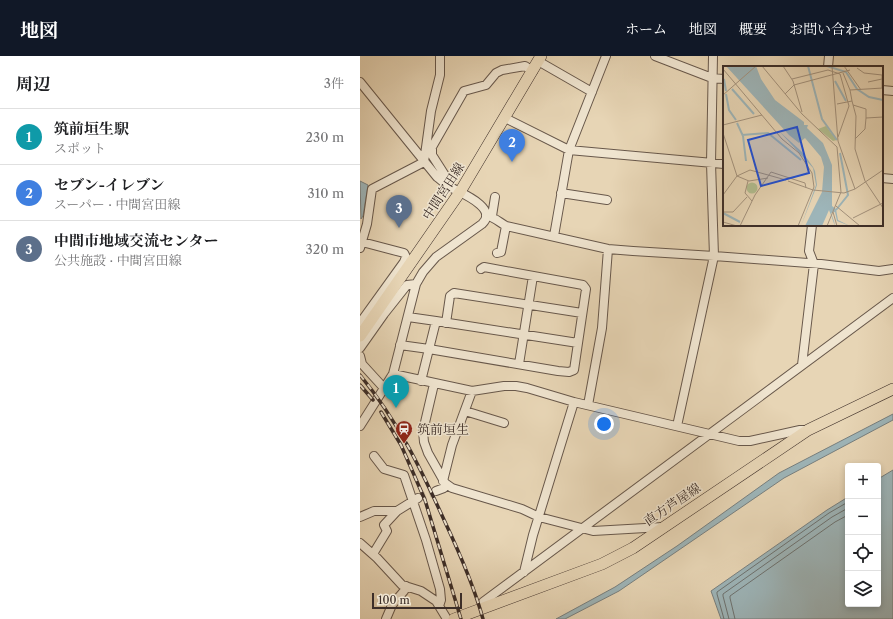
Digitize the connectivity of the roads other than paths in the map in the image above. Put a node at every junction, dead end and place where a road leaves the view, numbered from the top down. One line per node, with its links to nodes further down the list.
1 (440, 56): 16 (street)
2 (606, 56): 13 (street)
3 (655, 56): 8 (street)
4 (713, 56): 8 (street)
5 (829, 56): 7 (street)
6 (537, 63): 13 (street); 14 (main road, 中間宮田線); 21 (street)
7 (828, 66)
8 (712, 78): 9 (street); 17 (street)
9 (723, 79)
10 (360, 82): 16 (street)
11 (883, 90): 12 (street)
12 (893, 91)
13 (592, 92): 15 (street)
14 (505, 118): 15 (street); 22 (main road, 中間宮田線)
15 (569, 150): 17 (street); 23 (street)
16 (424, 162): 21 (street); 30 (street)
17 (711, 163): 18 (street); 33 (street)
18 (723, 164)
19 (883, 178): 20 (street)
20 (893, 179)
21 (444, 183): 22 (street)
22 (460, 192): 26 (street); 47 (main road, 中間宮田線)
23 (561, 193): 25 (street); 29 (street)
24 (495, 197): 26 (street)
25 (607, 200)
26 (489, 216): 27 (street); 38 (street)
27 (506, 226): 29 (street); 32 (street)
28 (812, 226): 34 (street)
29 (554, 236): 31 (street)
30 (361, 245): 44 (street)
31 (608, 248): 33 (street); 62 (street)
32 (497, 253)
33 (714, 256): 34 (street); 66 (street)
34 (814, 264): 36 (street); 54 (street)
35 (481, 269): 37 (street)
36 (893, 269)
37 (533, 276): 40 (street); 41 (street)
38 (416, 284): 42 (street); 50 (street)
39 (893, 298): 54 (street)
40 (528, 305): 41 (street); 45 (street); 46 (street)
41 (582, 313): 48 (street)
42 (408, 317): 43 (street); 49 (street)
43 (436, 321): 45 (street); 51 (street)
44 (360, 322)
45 (446, 323): 46 (street)
46 (523, 334): 48 (street); 53 (street)
47 (360, 336)
48 (578, 343): 53 (street)
49 (400, 345): 51 (street); 55 (street)
50 (360, 348)
51 (429, 349): 53 (street); 56 (street)
52 (360, 356): 58 (street)
53 (519, 364)
54 (802, 365): 68 (street)
55 (393, 374): 56 (street); 58 (street)
56 (421, 380): 57 (street)
57 (434, 384): 60 (street); 70 (street)
58 (383, 387): 65 (street)
59 (893, 389): 67 (main road, 直方芦屋線)
60 (472, 391): 61 (street); 63 (street)
61 (574, 402): 62 (street); 75 (street)
62 (588, 405): 66 (street)
63 (465, 411): 64 (street); 70 (street)
64 (504, 423)
65 (360, 426)
66 (677, 426): 68 (street)
67 (808, 430): 68 (street); 76 (main road, 直方芦屋線)
68 (708, 434): 78 (street)
69 (374, 456): 72 (street)
70 (444, 482): 71 (street); 75 (street)
71 (436, 491)
72 (415, 499): 73 (street); 84 (street)
73 (397, 511): 74 (street); 81 (street)
74 (360, 517)
75 (539, 517): 78 (street); 82 (street)
76 (663, 526): 77 (street); 79 (main road, 直方芦屋線)
77 (634, 528): 78 (street); 79 (street)
78 (582, 529): 82 (street)
79 (640, 543): 85 (main road, 直方芦屋線)
80 (360, 544): 81 (street)
81 (372, 554): 83 (street)
82 (524, 572): 85 (street)
83 (406, 586): 84 (street); 86 (street)
84 (439, 606): 87 (street)
85 (482, 609): 88 (main road, 直方芦屋線)
86 (386, 619)
87 (447, 619)
88 (454, 619)

